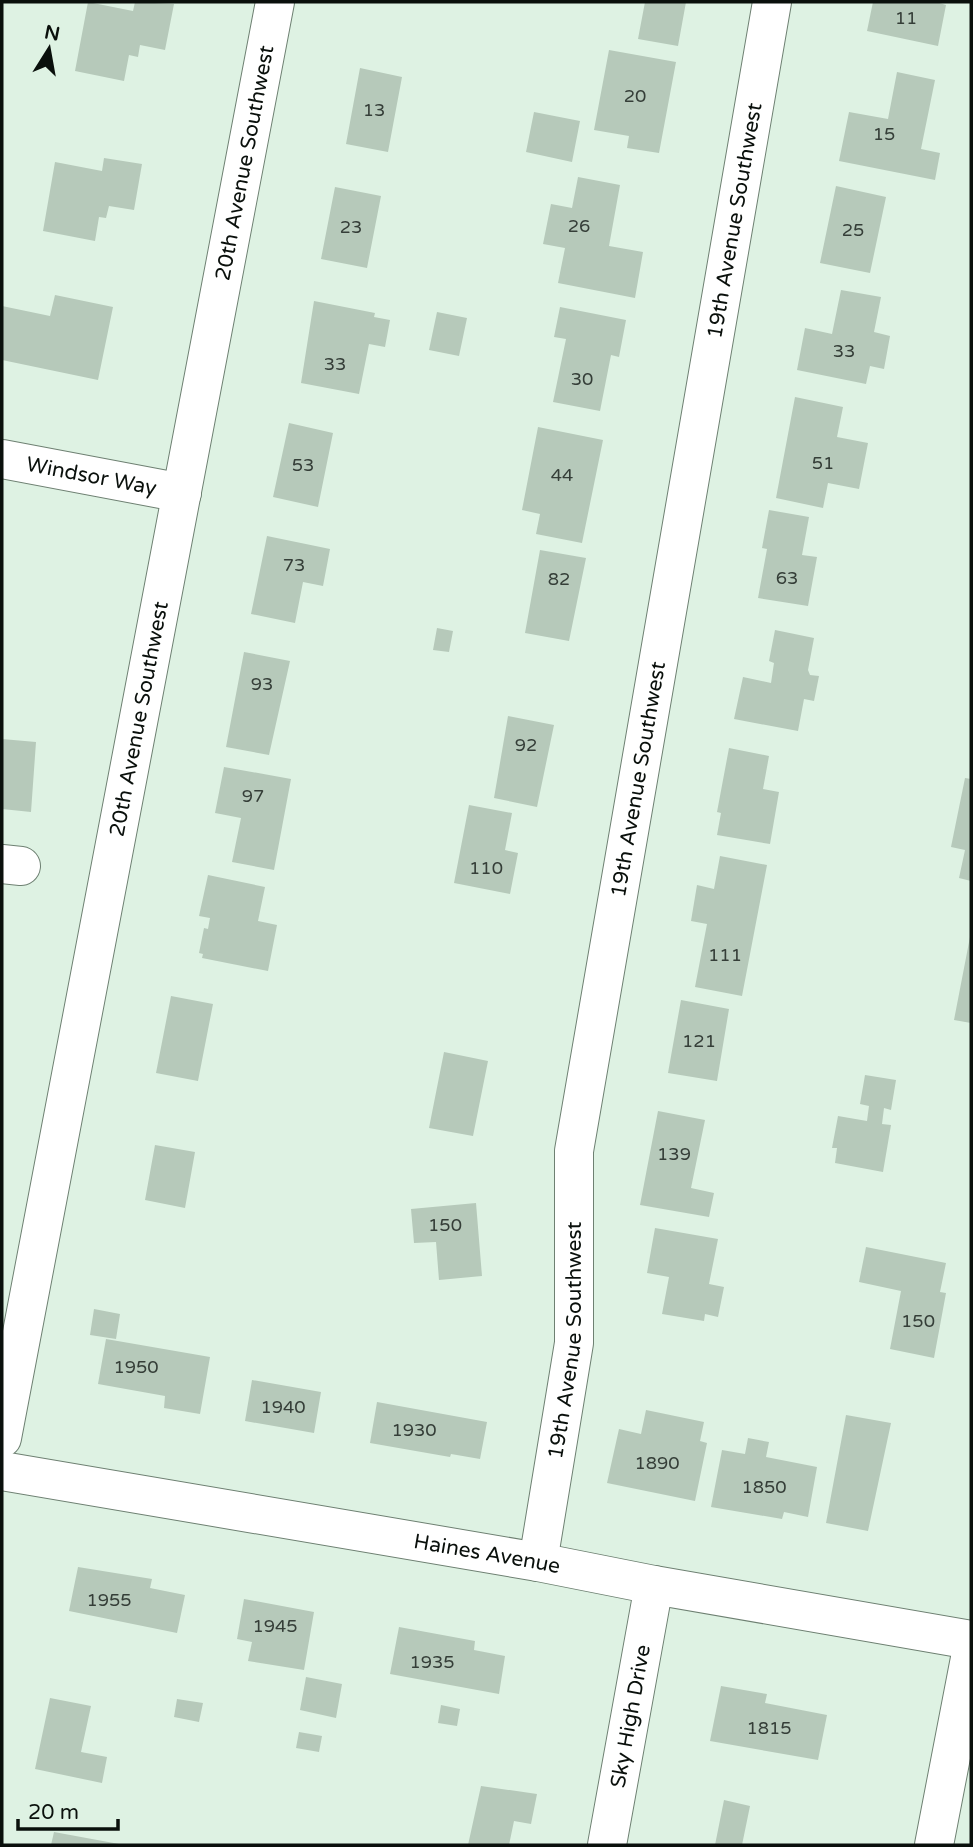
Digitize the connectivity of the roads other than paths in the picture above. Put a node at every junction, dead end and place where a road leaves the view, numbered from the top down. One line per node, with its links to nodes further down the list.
1 (275, 2): 4 (street, 20th Avenue Southwest)
2 (772, 2): 7 (street, 19th Avenue Southwest)
3 (2, 459): 4 (street, Windsor Way)
4 (182, 493): 5 (street, 20th Avenue Southwest)
5 (2, 1438)
6 (2, 1471): 7 (street, Haines Avenue)
7 (538, 1562): 8 (street, Haines Avenue)
8 (654, 1585): 9 (street, Haines Avenue); 11 (street, Sky High Drive)
9 (971, 1640)
10 (971, 1653): 12 (street)
11 (607, 1845)
12 (934, 1845)

